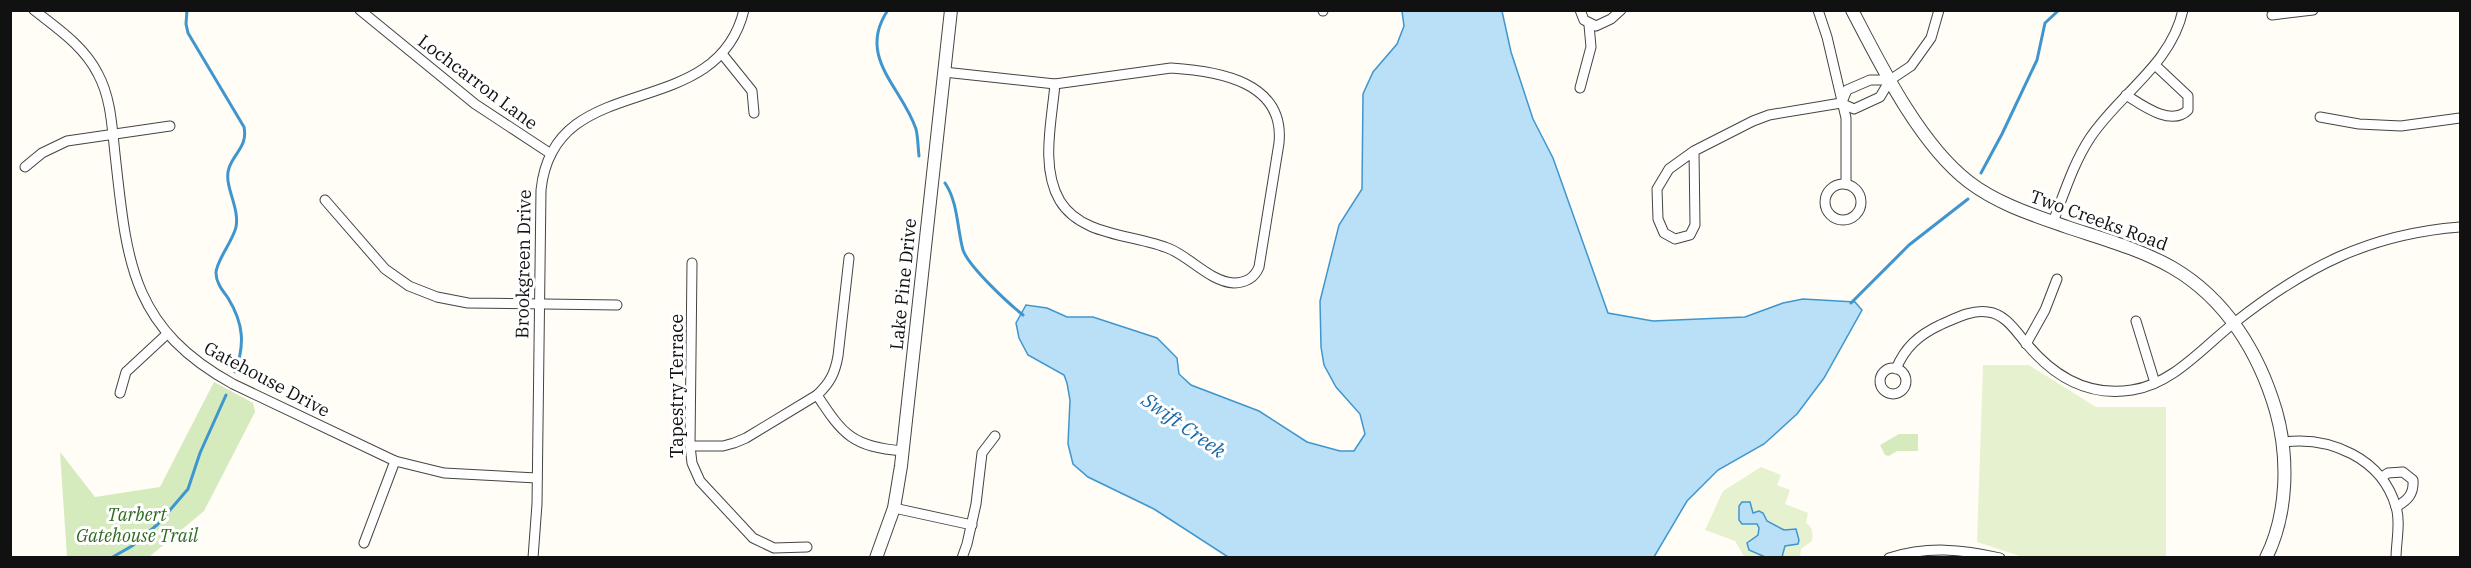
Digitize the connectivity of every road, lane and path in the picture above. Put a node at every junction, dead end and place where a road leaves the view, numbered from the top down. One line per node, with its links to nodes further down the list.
1 (34, 10): 26 (street, Gatehouse Drive)
2 (360, 10): 28 (street, Lochcarron Lane)
3 (744, 10): 14 (street, Brookgreen Drive)
4 (951, 10): 16 (street, Lake Pine Drive)
5 (1580, 10): 13 (street)
6 (1621, 10): 13 (street)
7 (1818, 10): 21 (street)
8 (1852, 10): 17 (street, Two Creeks Road)
9 (1939, 10): 17 (street)
10 (2183, 10): 15 (street)
11 (2313, 10): 12 (street)
12 (2272, 15)
13 (1589, 24): 19 (street)
14 (723, 55): 22 (street); 28 (street, Brookgreen Drive)
15 (2155, 64): 20 (street); 20 (street)
16 (944, 72): 18 (street); 50 (street, Lake Pine Drive)
17 (1890, 81): 21 (street); 21 (street); 32 (street, Two Creeks Road)
18 (1055, 84): 18 (street)
19 (1580, 88)
20 (2126, 95): 32 (street)
21 (1841, 103): 27 (street); 30 (street)
22 (754, 113)
23 (2320, 117): 24 (street)
24 (2460, 118)
25 (170, 126): 26 (street)
26 (112, 133): 29 (street); 41 (street, Gatehouse Drive)
27 (1694, 151): 27 (street)
28 (551, 154): 37 (street, Brookgreen Drive)
29 (26, 167)
30 (1846, 184)
31 (325, 200): 37 (street)
32 (2053, 222): 40 (street, Two Creeks Road)
33 (2460, 227): 40 (street)
34 (849, 258): 46 (street)
35 (692, 263): 49 (street, Tapestry Terrace)
36 (2057, 279): 42 (street)
37 (538, 304): 38 (street); 53 (street, Brookgreen Drive)
38 (616, 305)
39 (2136, 321): 44 (street)
40 (2235, 322): 44 (street); 48 (street, Two Creeks Road)
41 (166, 334): 45 (street); 51 (street, Gatehouse Drive)
42 (2026, 344): 43 (street); 44 (street)
43 (1896, 369)
44 (2156, 383)
45 (120, 393)
46 (817, 394): 49 (street); 50 (street)
47 (995, 436): 56 (street)
48 (2283, 442): 52 (street); 64 (street, Two Creeks Road)
49 (690, 446): 58 (street, Tapestry Terrace)
50 (903, 450): 55 (street, Lake Pine Drive)
51 (395, 461): 53 (street, Gatehouse Drive); 57 (street)
52 (2382, 477): 54 (street); 54 (street)
53 (537, 478): 59 (street, Brookgreen Drive)
54 (2396, 507): 65 (street)
55 (894, 508): 56 (street); 60 (street, Lake Pine Drive)
56 (972, 525): 61 (street)
57 (364, 543)
58 (807, 547)
59 (533, 558)
60 (876, 558)
61 (962, 558)
62 (1889, 558): 63 (street)
63 (2000, 558)
64 (2266, 558)
65 (2396, 558)

